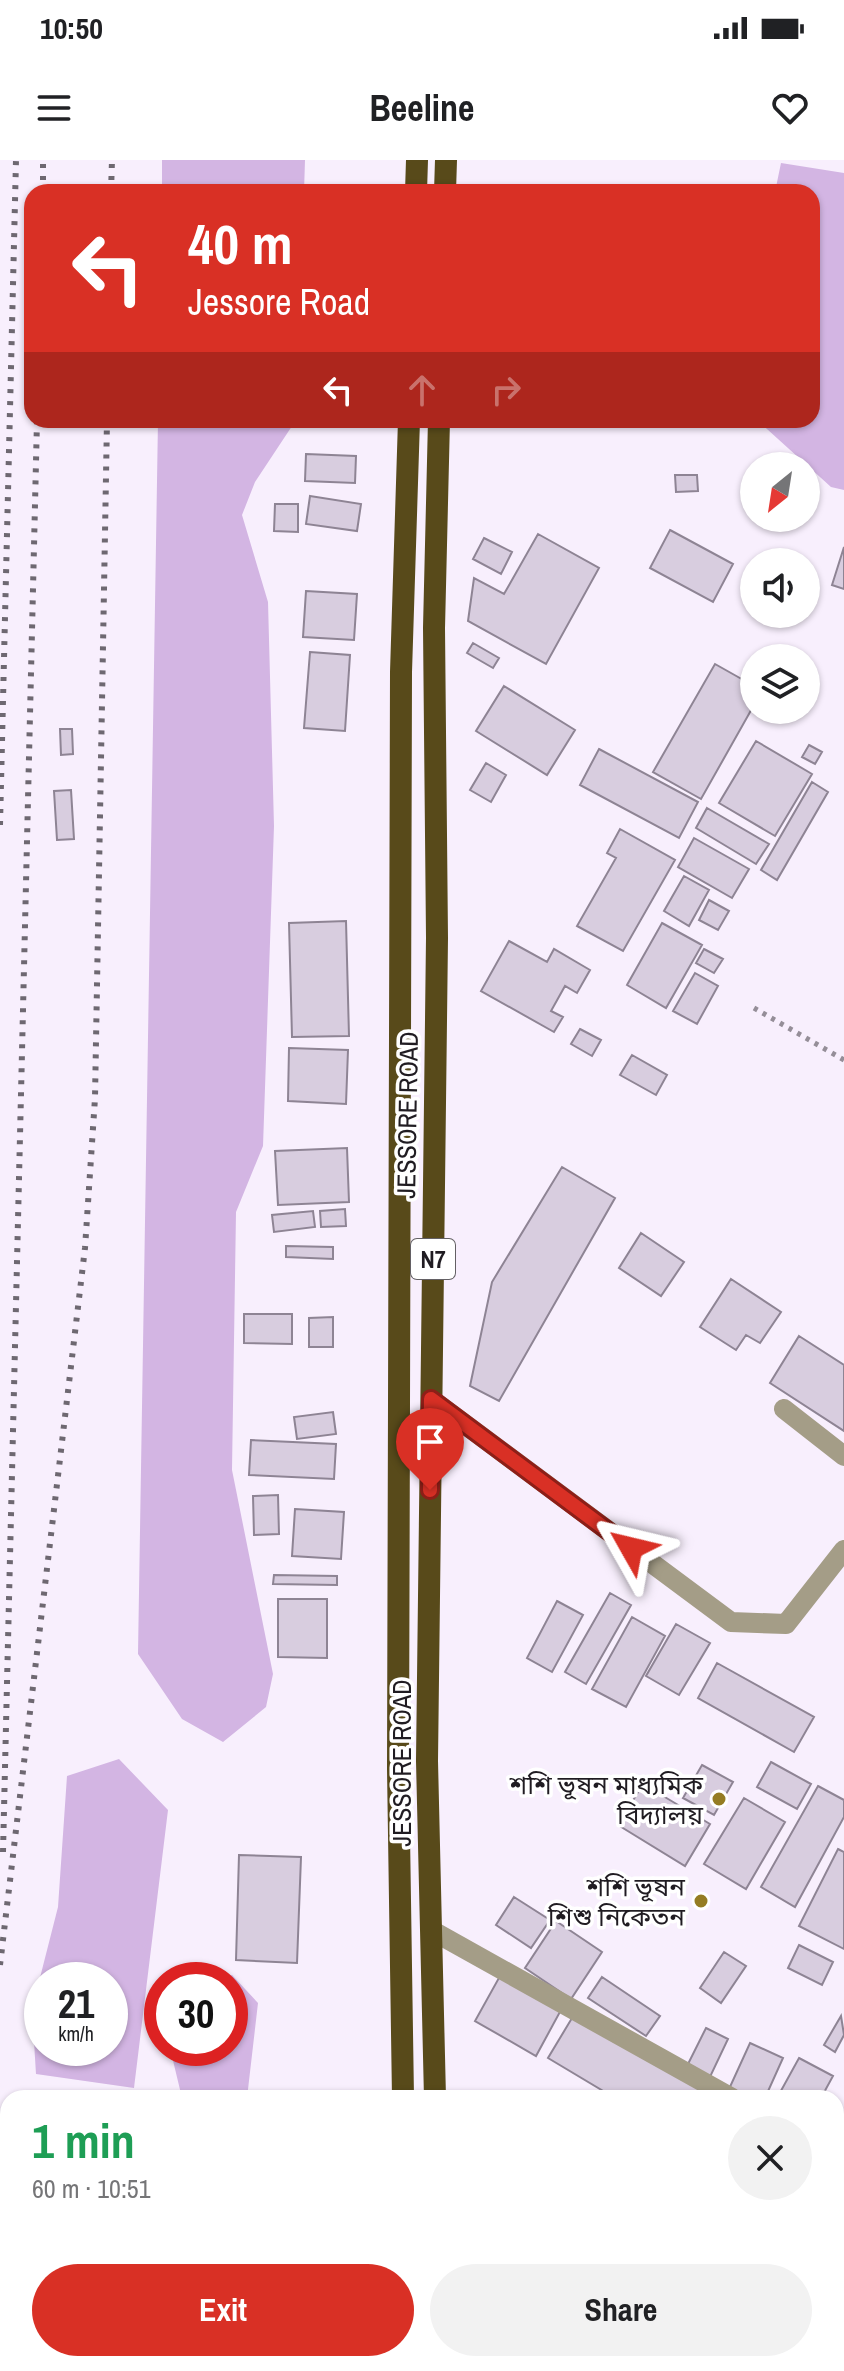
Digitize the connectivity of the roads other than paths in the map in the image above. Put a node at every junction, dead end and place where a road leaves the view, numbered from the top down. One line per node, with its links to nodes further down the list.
1 (417, 160): 3 (highway)
2 (446, 160): 4 (highway)
3 (416, 184)
4 (445, 184)
5 (409, 428): 12 (highway, JESSORE ROAD / N7)
6 (439, 428): 7 (highway, JESSORE ROAD / N7)
7 (431, 1399): 10 (street); 11 (highway, JESSORE ROAD / N7)
8 (784, 1409): 9 (street)
9 (844, 1456)
10 (844, 1550)
11 (431, 1930): 13 (highway, JESSORE ROAD / N7); 14 (street)
12 (403, 2090)
13 (435, 2090)
14 (718, 2090)

